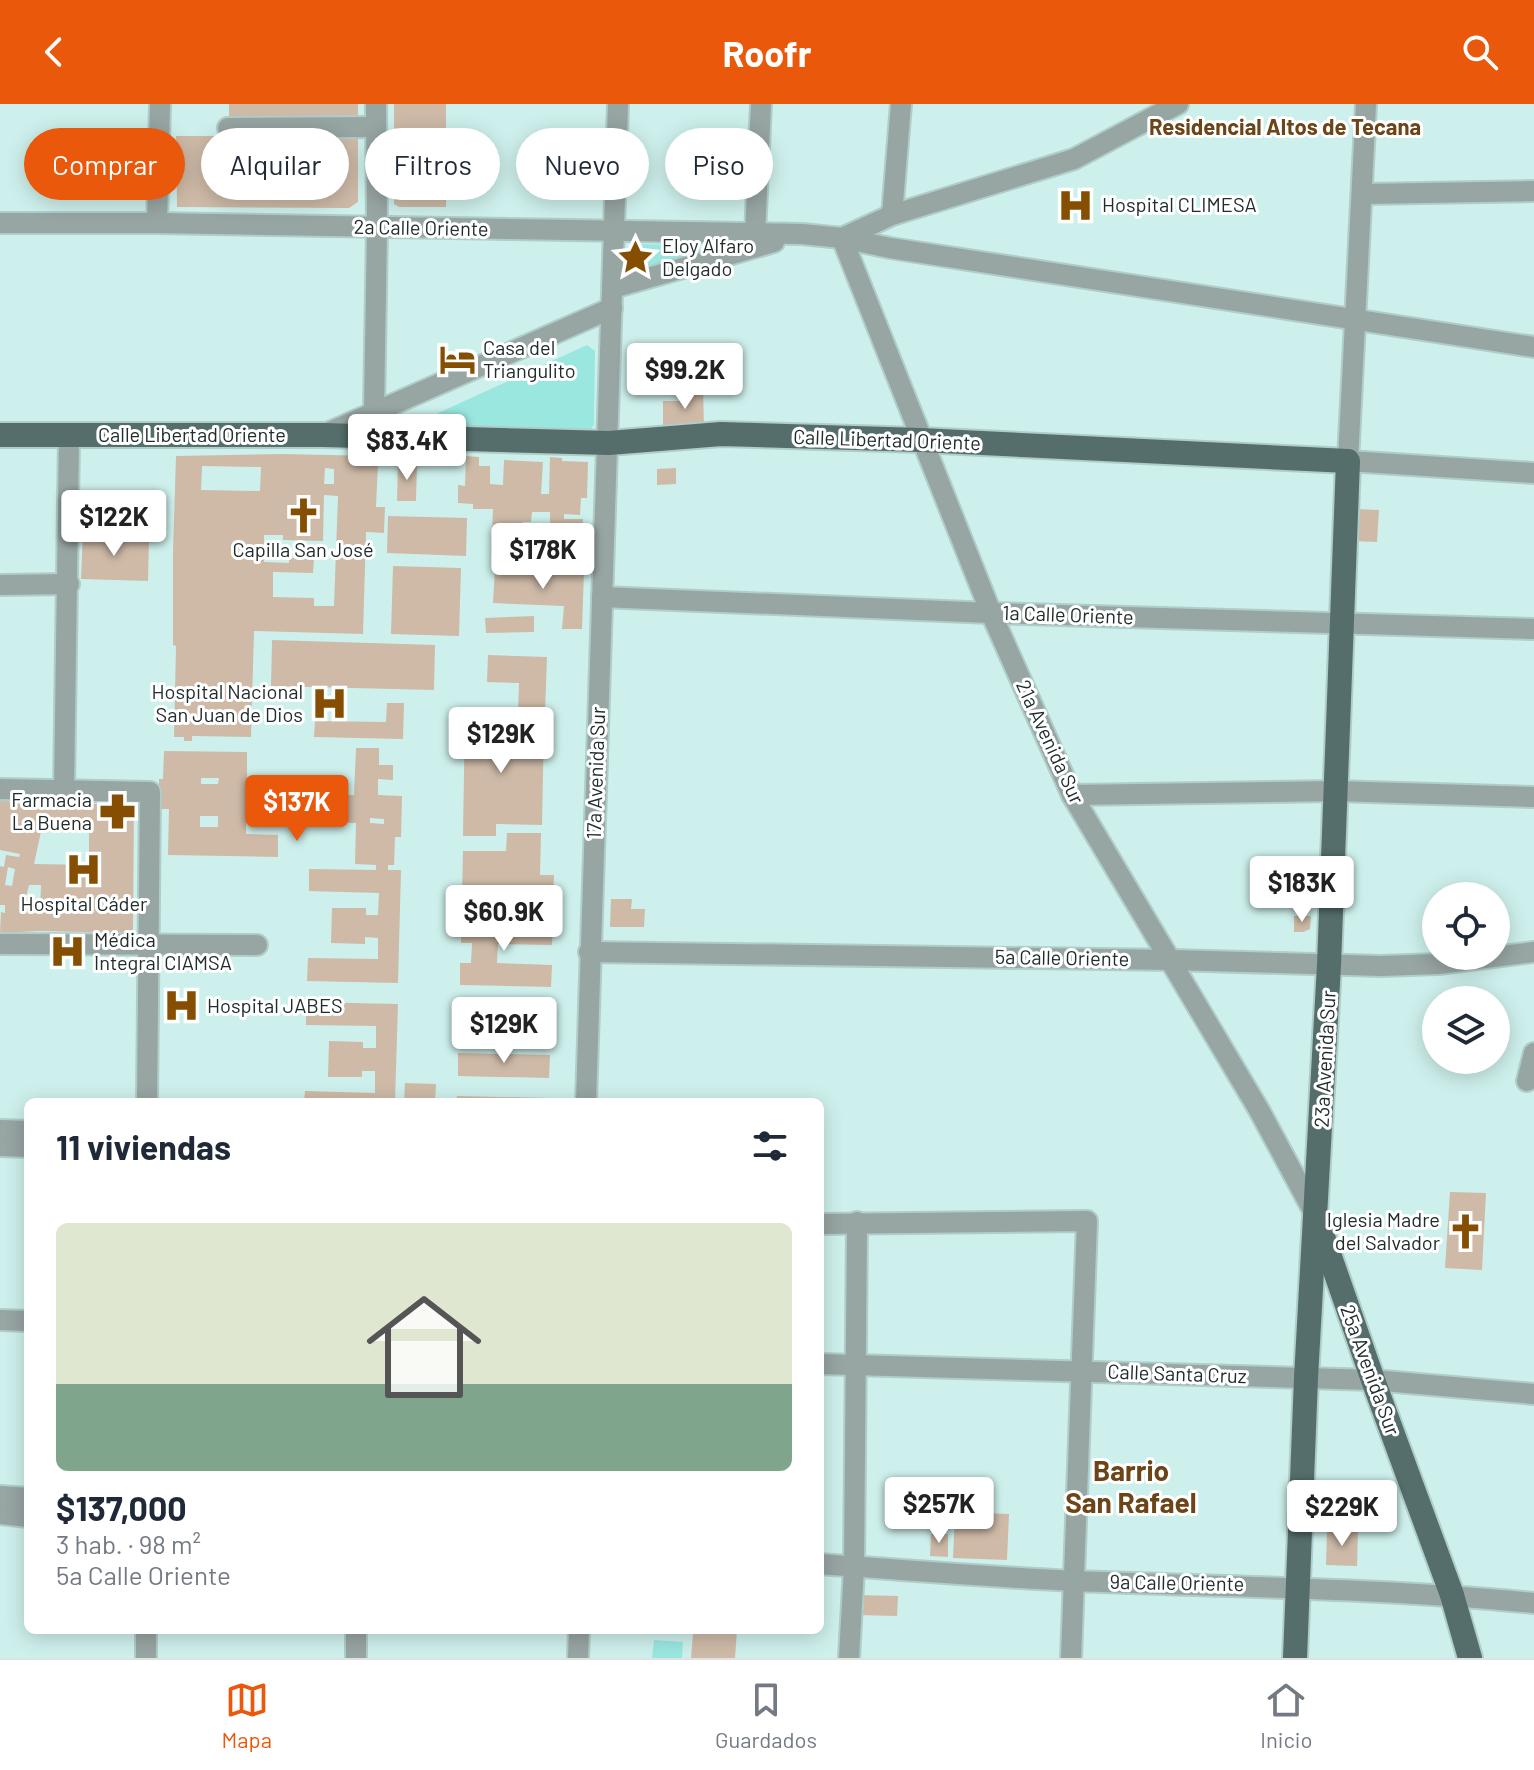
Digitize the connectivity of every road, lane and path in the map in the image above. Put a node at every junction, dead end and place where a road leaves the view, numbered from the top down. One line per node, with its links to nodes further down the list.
1 (160, 104): 14 (street)
2 (376, 104): 8 (street)
3 (618, 104): 16 (street, 17a Avenida Sur)
4 (761, 104): 18 (street)
5 (901, 104): 12 (street)
6 (1178, 104): 12 (street)
7 (1366, 104): 11 (street)
8 (376, 127): 9 (street); 15 (street)
9 (228, 128)
10 (1534, 191): 11 (street)
11 (1364, 194): 21 (street)
12 (892, 215): 19 (street)
13 (0, 223): 14 (street, 2a Calle Oriente)
14 (157, 223): 15 (street, 2a Calle Oriente)
15 (377, 228): 16 (street, 2a Calle Oriente); 23 (street)
16 (615, 231): 18 (street, 2a Calle Oriente); 20 (street, 17a Avenida Sur)
17 (802, 234): 18 (street, 2a Calle Oriente); 19 (street, 2a Calle Oriente); 20 (street)
18 (755, 235)
19 (842, 238): 21 (street, 2a Calle Oriente); 27 (street, 21a Avenida Sur)
20 (612, 298): 23 (street); 28 (street, 17a Avenida Sur)
21 (1357, 319): 22 (street, 2a Calle Oriente); 29 (street)
22 (1534, 347)
23 (374, 411): 25 (street)
24 (0, 435): 26 (main road, Calle Libertad Oriente)
25 (323, 435): 26 (main road, Calle Libertad Oriente); 28 (main road, Calle Libertad Oriente)
26 (69, 436): 31 (street)
27 (921, 440): 28 (main road, Calle Libertad Oriente); 29 (main road, Calle Libertad Oriente); 34 (street, 21a Avenida Sur)
28 (609, 443): 33 (street, 17a Avenida Sur)
29 (1348, 461): 30 (street, Calle Libertad Oriente); 35 (main road, 23a Avenida Sur)
30 (1534, 473)
31 (69, 584): 32 (street); 38 (street)
32 (0, 585)
33 (602, 597): 34 (street, 1a Calle Oriente); 45 (street, 17a Avenida Sur)
34 (991, 613): 35 (street, 1a Calle Oriente); 40 (street, 21a Avenida Sur)
35 (1342, 624): 36 (street, 1a Calle Oriente); 39 (main road, 23a Avenida Sur)
36 (1534, 629)
37 (0, 789): 38 (street)
38 (64, 791): 43 (street)
39 (1335, 791): 40 (street); 41 (street); 48 (main road, 23a Avenida Sur)
40 (1072, 795): 47 (street, 21a Avenida Sur)
41 (1534, 797)
42 (0, 944): 43 (street)
43 (148, 944): 44 (street); 51 (street)
44 (257, 945)
45 (589, 952): 47 (street, 5a Calle Oriente); 52 (street, 17a Avenida Sur)
46 (1534, 952): 48 (street, 5a Calle Oriente)
47 (1172, 960): 48 (street, 5a Calle Oriente); 57 (street, 21a Avenida Sur)
48 (1329, 965): 57 (main road, 23a Avenida Sur)
49 (1534, 1053): 50 (street)
50 (1527, 1081)
51 (147, 1098)
52 (586, 1098)
53 (0, 1130): 54 (street)
54 (24, 1131)
55 (0, 1146): 56 (street)
56 (24, 1147)
57 (1317, 1218): 65 (main road, 23a Avenida Sur); 66 (main road, 25a Avenida Sur)
58 (857, 1222): 59 (street); 63 (street); 64 (street)
59 (824, 1224)
60 (0, 1320): 61 (street)
61 (24, 1321)
62 (824, 1364): 63 (street, Calle Santa Cruz)
63 (855, 1365): 64 (street, Calle Santa Cruz); 73 (street)
64 (1080, 1371): 65 (street, Calle Santa Cruz); 74 (street)
65 (1306, 1378): 66 (street, Calle Santa Cruz); 75 (main road, 23a Avenida Sur)
66 (1373, 1380): 67 (street, Calle Santa Cruz); 76 (main road, 25a Avenida Sur)
67 (1534, 1394)
68 (0, 1496): 69 (street)
69 (24, 1498)
70 (0, 1514): 71 (street)
71 (24, 1517)
72 (824, 1564): 73 (street, 9a Calle Oriente)
73 (854, 1567): 74 (street, 9a Calle Oriente); 84 (street)
74 (1074, 1581): 75 (street, 9a Calle Oriente); 85 (street)
75 (1298, 1586): 76 (street, 9a Calle Oriente); 86 (main road, 23a Avenida Sur)
76 (1452, 1595): 77 (street, 9a Calle Oriente); 87 (main road, 25a Avenida Sur)
77 (1534, 1603)
78 (146, 1634): 81 (street)
79 (356, 1634): 82 (street)
80 (579, 1634): 83 (street)
81 (146, 1658)
82 (356, 1658)
83 (578, 1658)
84 (849, 1658)
85 (1071, 1658)
86 (1295, 1658)
87 (1470, 1658)

